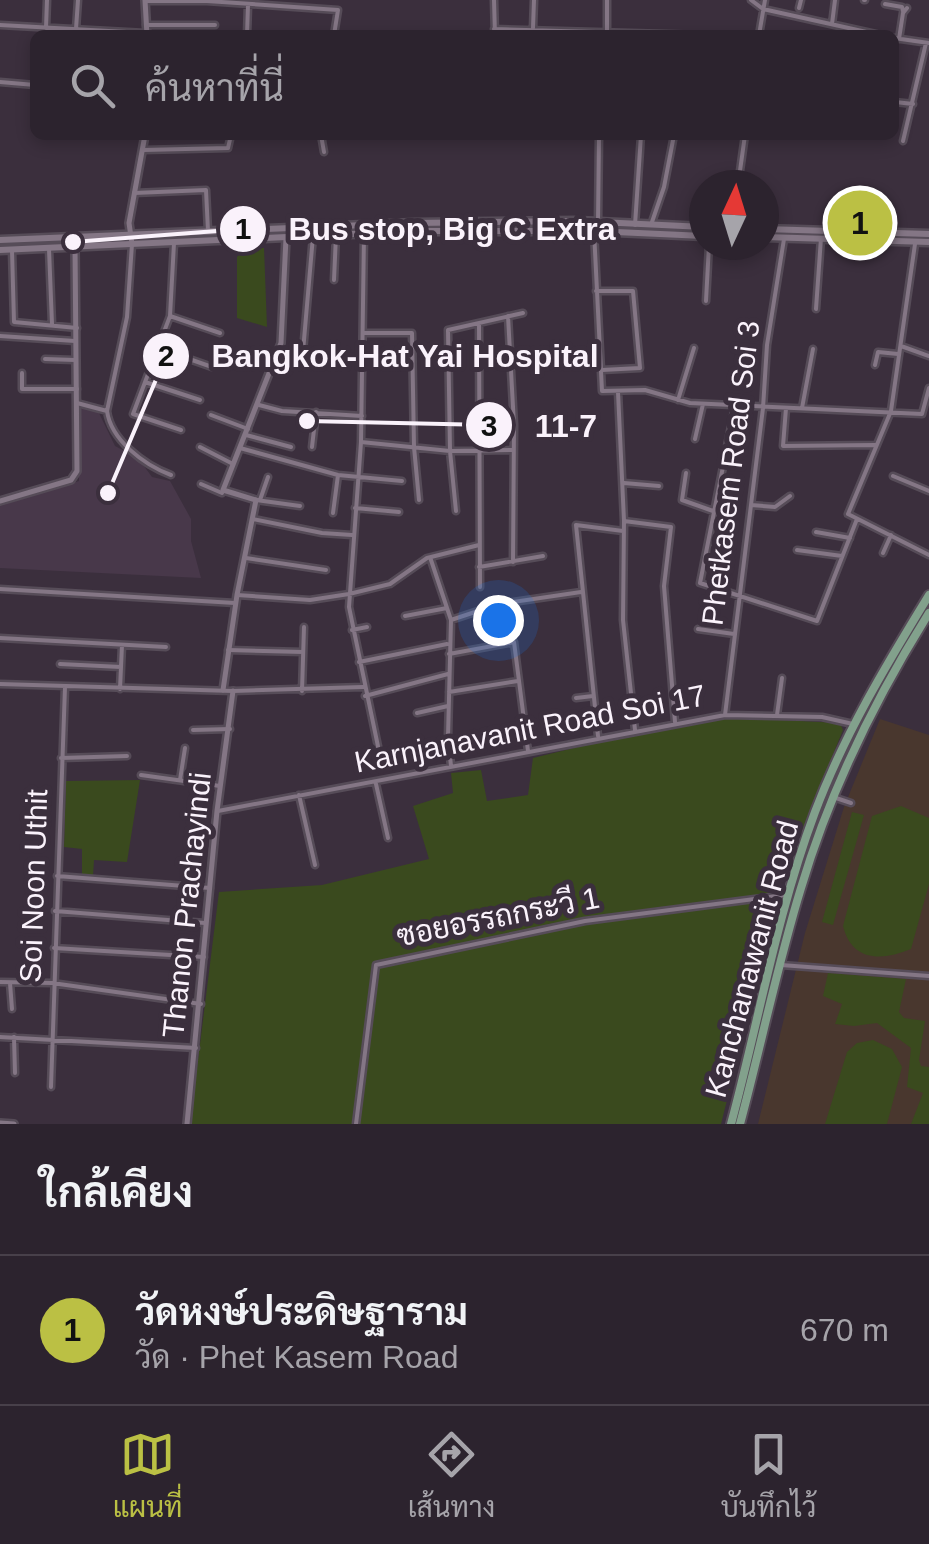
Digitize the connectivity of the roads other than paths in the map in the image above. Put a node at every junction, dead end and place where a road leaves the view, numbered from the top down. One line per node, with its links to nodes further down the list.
1 (47, 0): 18 (street)
2 (78, 0): 20 (street)
3 (494, 0): 25 (street)
4 (534, 0): 19 (street)
5 (607, 0): 28 (street)
6 (752, 0): 14 (street)
7 (765, 0): 14 (street)
8 (800, 0): 13 (street)
9 (835, 0): 15 (street)
10 (145, 1): 11 (street); 21 (street)
11 (248, 3): 23 (street); 24 (street)
12 (885, 4): 31 (street)
13 (798, 8)
14 (763, 9): 15 (street); 29 (street)
15 (832, 24): 30 (street)
16 (214, 25): 22 (street)
17 (0, 26): 18 (street)
18 (46, 28): 20 (street)
19 (534, 28): 26 (street); 27 (street)
20 (76, 30)
21 (147, 30)
22 (158, 30)
23 (247, 30)
24 (335, 30)
25 (494, 30)
26 (514, 30)
27 (563, 30)
28 (607, 30)
29 (760, 30)
30 (858, 30)
31 (899, 33)
32 (899, 39): 33 (street)
33 (928, 43): 37 (street)
34 (0, 82): 35 (street)
35 (30, 85)
36 (899, 102): 37 (street)
37 (913, 104): 45 (street)
38 (144, 140): 46 (street)
39 (230, 140): 46 (street)
40 (323, 140): 47 (street)
41 (599, 140): 52 (street)
42 (641, 140): 50 (street)
43 (673, 140): 51 (street)
44 (744, 140): 48 (street)
45 (903, 141)
46 (143, 150): 49 (street)
47 (324, 152)
48 (740, 170)
49 (134, 193): 55 (street); 57 (street)
50 (635, 225): 51 (main road); 52 (main road)
51 (650, 226): 53 (main road)
52 (596, 227): 54 (main road); 62 (main road); 79 (street)
53 (689, 227)
54 (416, 228): 55 (main road); 58 (main road)
55 (208, 231): 57 (main road)
56 (779, 231): 59 (main road)
57 (128, 234): 68 (main road); 72 (street)
58 (364, 234): 61 (main road); 89 (street)
59 (803, 234): 60 (main road); 66 (main road); 67 (main road)
60 (929, 234)
61 (336, 235): 63 (main road); 78 (street)
62 (689, 235)
63 (313, 236): 64 (main road); 100 (street)
64 (286, 238): 71 (main road); 112 (street)
65 (779, 238): 66 (main road)
66 (784, 238): 115 (street, Phetkasem Road Soi 3)
67 (821, 238): 69 (main road); 81 (street)
68 (0, 240)
69 (915, 242): 70 (main road); 92 (street)
70 (929, 242)
71 (174, 243): 72 (main road); 83 (street)
72 (132, 244): 73 (main road); 118 (street)
73 (75, 246): 74 (main road); 87 (street)
74 (49, 248): 75 (main road); 86 (street)
75 (12, 249): 76 (main road); 86 (street)
76 (0, 250)
77 (708, 260): 80 (street)
78 (334, 280)
79 (596, 291): 103 (street); 103 (street)
80 (706, 301)
81 (816, 309)
82 (523, 313): 84 (street)
83 (170, 316): 88 (street); 93 (street)
84 (508, 316): 85 (street); 135 (street)
85 (479, 323): 133 (street); 134 (street)
86 (52, 324): 87 (street)
87 (78, 328): 91 (street)
88 (220, 333)
89 (365, 333): 122 (street); 131 (street)
90 (0, 336): 91 (street)
91 (77, 342): 99 (street)
92 (901, 346): 96 (street); 97 (street)
93 (158, 348): 102 (street); 105 (street)
94 (694, 348): 110 (street)
95 (813, 349): 117 (street)
96 (899, 354): 101 (street); 119 (street)
97 (929, 356)
98 (45, 359): 99 (street)
99 (76, 360): 107 (street)
100 (302, 363)
101 (875, 365)
102 (212, 367)
103 (602, 370): 108 (street)
104 (22, 373): 107 (street)
105 (144, 382): 109 (street); 123 (street)
106 (929, 388): 119 (street)
107 (77, 389): 111 (street)
108 (618, 392): 110 (street); 144 (street)
109 (200, 400)
110 (678, 400): 113 (street)
111 (78, 403): 118 (street); 150 (street)
112 (259, 404): 120 (street); 124 (street)
113 (702, 404): 114 (street); 125 (street)
114 (735, 406): 115 (street); 158 (street)
115 (763, 408): 116 (street); 153 (street, Phetkasem Road Soi 3)
116 (786, 408): 117 (street); 127 (street)
117 (802, 408): 119 (street)
118 (106, 411): 138 (street)
119 (891, 411): 127 (street)
120 (316, 412): 122 (street); 130 (street)
121 (211, 415): 124 (street)
122 (362, 416): 126 (street)
123 (181, 430)
124 (247, 432): 129 (street); 132 (street)
125 (695, 439)
126 (361, 442): 131 (street); 142 (street)
127 (877, 445): 161 (street)
128 (200, 447): 136 (street)
129 (291, 447)
130 (312, 447)
131 (414, 447): 133 (street); 152 (street)
132 (240, 448): 136 (street); 139 (street)
133 (450, 450): 134 (street); 156 (street)
134 (478, 450): 135 (street); 168 (street)
135 (514, 450): 176 (street)
136 (234, 464): 148 (street)
137 (686, 472): 158 (street)
138 (171, 475)
139 (338, 475): 142 (street); 159 (street)
140 (894, 476): 147 (street)
141 (268, 477): 151 (street)
142 (358, 478): 143 (street); 155 (street)
143 (402, 480)
144 (622, 483): 146 (street); 162 (street)
145 (200, 484): 148 (street)
146 (659, 486)
147 (929, 492)
148 (222, 493): 151 (street)
149 (790, 496): 153 (street)
150 (0, 500)
151 (258, 500): 154 (street); 160 (street)
152 (420, 500)
153 (751, 505): 185 (street, Phetkasem Road Soi 3)
154 (300, 506)
155 (355, 508): 157 (street); 165 (street)
156 (456, 511)
157 (399, 512)
158 (713, 512): 185 (street)
159 (333, 513)
160 (253, 519): 165 (street); 174 (street)
161 (857, 519): 166 (street); 167 (street)
162 (624, 520): 163 (street); 225 (street)
163 (623, 531): 181 (street); 229 (street)
164 (816, 532): 167 (street)
165 (352, 535): 182 (street)
166 (890, 535): 170 (street); 171 (street)
167 (850, 538): 173 (street)
168 (479, 544): 175 (street); 177 (street)
169 (797, 550): 173 (street)
170 (883, 553)
171 (929, 554)
172 (543, 556): 176 (street)
173 (842, 556): 185 (street)
174 (244, 558): 178 (street); 183 (street)
175 (431, 560): 182 (street); 187 (street)
176 (513, 562): 177 (street)
177 (479, 568): 179 (street)
178 (326, 570)
179 (480, 587)
180 (0, 589): 186 (street)
181 (581, 592): 190 (street); 219 (street)
182 (349, 594): 183 (street); 194 (street)
183 (237, 595): 186 (street)
184 (929, 595): 196 (main road, Kanchanawanit Road)
185 (738, 598): 195 (street, Phetkasem Road Soi 3)
186 (236, 603): 201 (street)
187 (447, 608): 189 (street); 190 (street)
188 (929, 613): 196 (main road, Kanchanawanit Road)
189 (405, 616)
190 (450, 620): 198 (street)
191 (304, 627): 202 (street)
192 (367, 627): 194 (street)
193 (698, 629): 195 (street)
194 (352, 630): 204 (street)
195 (734, 634): 223 (street, Phetkasem Road Soi 3)
196 (909, 636): 226 (main road, Kanchanawanit Road); 242 (main road, Kanchanawanit Road)
197 (0, 638): 199 (street)
198 (449, 643): 203 (street); 204 (street)
199 (122, 646): 200 (street); 206 (street)
200 (166, 647)
201 (228, 650): 202 (street); 214 (street)
202 (303, 652): 216 (street)
203 (449, 654): 207 (street); 209 (street)
204 (359, 662): 213 (street)
205 (60, 664): 206 (street)
206 (121, 667): 212 (street)
207 (449, 674): 217 (street); 218 (street)
208 (782, 678): 224 (street)
209 (519, 681): 217 (street); 232 (street)
210 (0, 684): 211 (street)
211 (65, 687): 212 (street); 235 (street, Soi Noon Uthit)
212 (120, 688): 214 (street)
213 (363, 688): 216 (street); 218 (street)
214 (222, 690): 215 (street)
215 (233, 690): 216 (street); 227 (street, Thanon Prachayindi)
216 (302, 690)
217 (448, 692): 221 (street)
218 (366, 696): 234 (street)
219 (593, 696): 220 (street); 230 (street)
220 (576, 698)
221 (448, 706): 222 (street); 236 (street)
222 (417, 713)
223 (725, 715): 224 (street, Karnjanavanit Road Soi 17); 225 (street, Karnjanavanit Road Soi 17)
224 (776, 715): 226 (street, Karnjanavanit Road Soi 17)
225 (675, 722): 229 (street, Karnjanavanit Road Soi 17)
226 (853, 724): 249 (main road, Kanchanawanit Road)
227 (230, 729): 228 (street); 240 (street, Thanon Prachayindi)
228 (193, 730)
229 (635, 730): 230 (street, Karnjanavanit Road Soi 17)
230 (598, 738): 232 (street, Karnjanavanit Road Soi 17)
231 (185, 748): 238 (street)
232 (528, 752): 236 (street, Karnjanavanit Road Soi 17)
233 (127, 756): 235 (street)
234 (380, 756)
235 (61, 758): 247 (street, Soi Noon Uthit)
236 (451, 768): 239 (street, Karnjanavanit Road Soi 17)
237 (141, 775): 238 (street)
238 (180, 780): 240 (street)
239 (376, 783): 241 (street, Karnjanavanit Road Soi 17); 245 (street)
240 (220, 786): 244 (street, Thanon Prachayindi)
241 (299, 795): 244 (street, Karnjanavanit Road Soi 17); 246 (street)
242 (833, 796): 243 (street); 254 (main road, Kanchanawanit Road)
243 (851, 804)
244 (217, 811): 248 (street, Thanon Prachayindi)
245 (388, 838)
246 (315, 865)
247 (57, 876): 248 (street); 250 (street, Soi Noon Uthit)
248 (210, 888): 251 (street, Thanon Prachayindi)
249 (788, 895): 254 (main road, Kanchanawanit Road); 270 (street, ซอยอรรถกระวี 1)
250 (55, 911): 251 (street); 252 (street, Soi Noon Uthit)
251 (208, 923): 253 (street, Thanon Prachayindi)
252 (54, 948): 253 (street); 258 (street, Soi Noon Uthit)
253 (204, 957): 259 (street, Thanon Prachayindi)
254 (776, 964): 255 (street); 271 (main road, Kanchanawanit Road); 272 (main road, Kanchanawanit Road)
255 (929, 976)
256 (0, 982): 257 (street)
257 (10, 982): 258 (street); 260 (street)
258 (52, 983): 259 (street); 263 (street, Soi Noon Uthit)
259 (201, 1004): 264 (street, Thanon Prachayindi)
260 (12, 1009)
261 (0, 1037): 262 (street)
262 (14, 1037): 263 (street); 265 (street)
263 (52, 1042): 264 (street); 266 (street, Soi Noon Uthit)
264 (196, 1048): 269 (street, Thanon Prachayindi)
265 (14, 1073)
266 (51, 1087)
267 (0, 1122): 268 (street)
268 (14, 1124)
269 (187, 1124)
270 (356, 1124)
271 (731, 1124)
272 (740, 1124)

